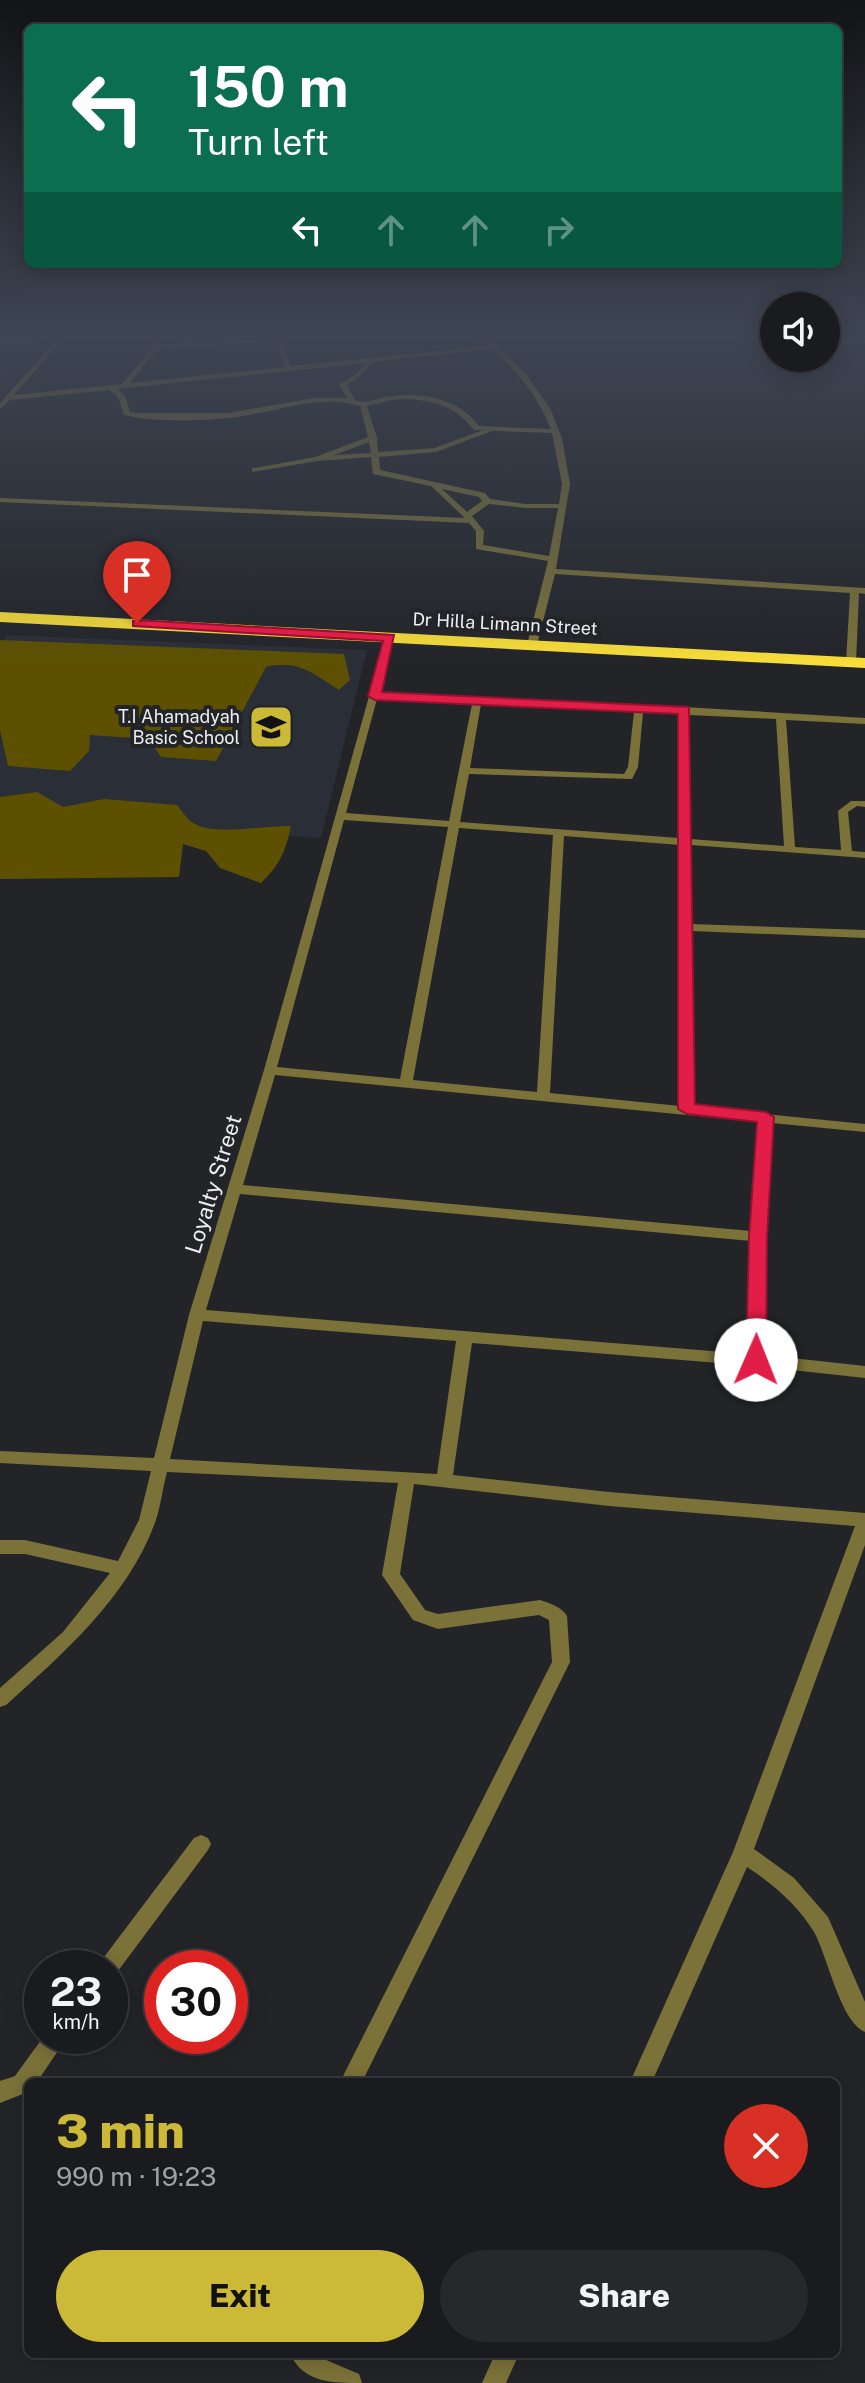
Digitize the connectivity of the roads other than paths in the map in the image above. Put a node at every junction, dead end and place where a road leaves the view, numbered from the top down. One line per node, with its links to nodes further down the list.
1 (354, 445): 6 (street)
2 (373, 445): 5 (street)
3 (449, 445): 5 (street)
4 (558, 445): 11 (street)
5 (374, 455): 6 (street); 8 (street)
6 (317, 459): 7 (street)
7 (255, 470)
8 (434, 487): 10 (street); 12 (street)
9 (0, 500): 12 (street)
10 (487, 501): 11 (street); 12 (street)
11 (562, 506): 13 (street)
12 (468, 519): 13 (street)
13 (553, 559): 14 (street)
14 (551, 571): 15 (street); 18 (street)
15 (860, 590): 19 (street)
16 (0, 617): 17 (highway, Dr Hilla Limann Street)
17 (389, 638): 18 (highway, Dr Hilla Limann Street); 20 (street, Loyalty Street)
18 (532, 645): 19 (highway, Dr Hilla Limann Street)
19 (858, 663)
20 (375, 696): 21 (street); 28 (street, Loyalty Street)
21 (477, 701): 22 (street); 26 (street)
22 (639, 708): 23 (street); 26 (street)
23 (684, 710): 24 (street); 31 (street)
24 (781, 716): 25 (street); 32 (street)
25 (865, 721)
26 (466, 771): 29 (street)
27 (865, 804): 33 (street)
28 (339, 816): 29 (street); 37 (street, Loyalty Street)
29 (456, 824): 30 (street); 38 (street)
30 (559, 832): 31 (street); 39 (street)
31 (684, 841): 32 (street); 35 (street)
32 (790, 850): 33 (street)
33 (847, 854): 34 (street)
34 (865, 855)
35 (686, 927): 36 (street); 40 (street)
36 (865, 934)
37 (270, 1070): 38 (street); 43 (street, Loyalty Street)
38 (406, 1084): 39 (street)
39 (543, 1095): 40 (street)
40 (687, 1109): 41 (street)
41 (766, 1117): 42 (street); 44 (street)
42 (865, 1128)
43 (234, 1189): 44 (street); 45 (street, Loyalty Street)
44 (758, 1237): 47 (street)
45 (197, 1315): 46 (street); 50 (street, Loyalty Street)
46 (465, 1335): 47 (street); 52 (street)
47 (756, 1360): 48 (street)
48 (865, 1372)
49 (0, 1457): 50 (street)
50 (159, 1467): 51 (street); 55 (street, Loyalty Street)
51 (407, 1477): 52 (street); 63 (street)
52 (444, 1480): 53 (street)
53 (865, 1521): 58 (street)
54 (0, 1547): 55 (street)
55 (123, 1569): 56 (street, Loyalty Street)
56 (0, 1699)
57 (201, 1844): 59 (street)
58 (743, 1853): 60 (street); 64 (street)
59 (122, 1950)
60 (865, 2021)
61 (44, 2054): 62 (street)
62 (26, 2078)
63 (353, 2078)
64 (643, 2078)
65 (24, 2081): 66 (street)
66 (0, 2092)
67 (306, 2358): 69 (street)
68 (505, 2358): 70 (street)
69 (350, 2383)
70 (494, 2383)

